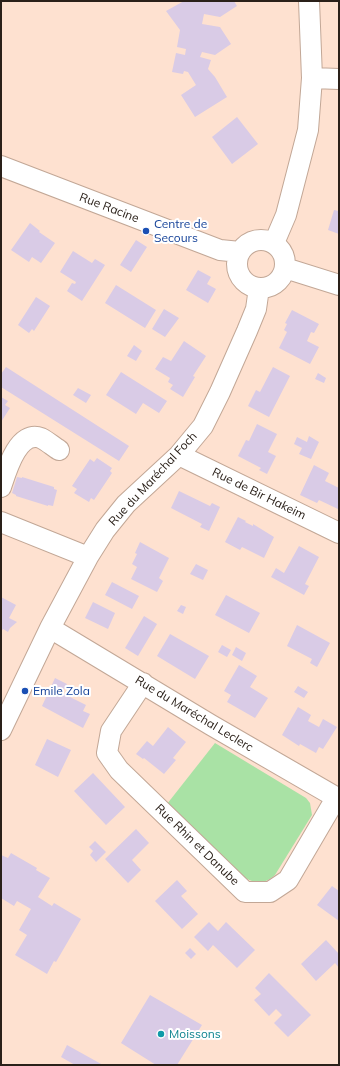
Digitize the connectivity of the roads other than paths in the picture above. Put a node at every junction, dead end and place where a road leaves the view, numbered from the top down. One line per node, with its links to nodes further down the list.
1 (309, 1): 2 (street)
2 (312, 78): 3 (street); 5 (street)
3 (339, 79)
4 (1, 166): 6 (street, Rue Racine)
5 (274, 243): 6 (street); 7 (street)
6 (240, 252): 9 (street)
7 (285, 268): 8 (street); 9 (street)
8 (339, 285)
9 (259, 288): 11 (street, Rue du Maréchal Foch)
10 (59, 450): 12 (street)
11 (179, 455): 14 (street, Rue de Bir Hakeim); 15 (street, Rue du Maréchal Foch)
12 (1, 487)
13 (1, 522): 15 (street)
14 (339, 533)
15 (88, 557): 16 (street, Rue du Maréchal Foch)
16 (50, 628): 17 (street, Rue du Maréchal Leclerc); 18 (street, Rue du Maréchal Foch)
17 (143, 683): 19 (street, Rue du Maréchal Leclerc); 19 (street, Rue Rhin et Danube)
18 (1, 730)
19 (338, 798)

